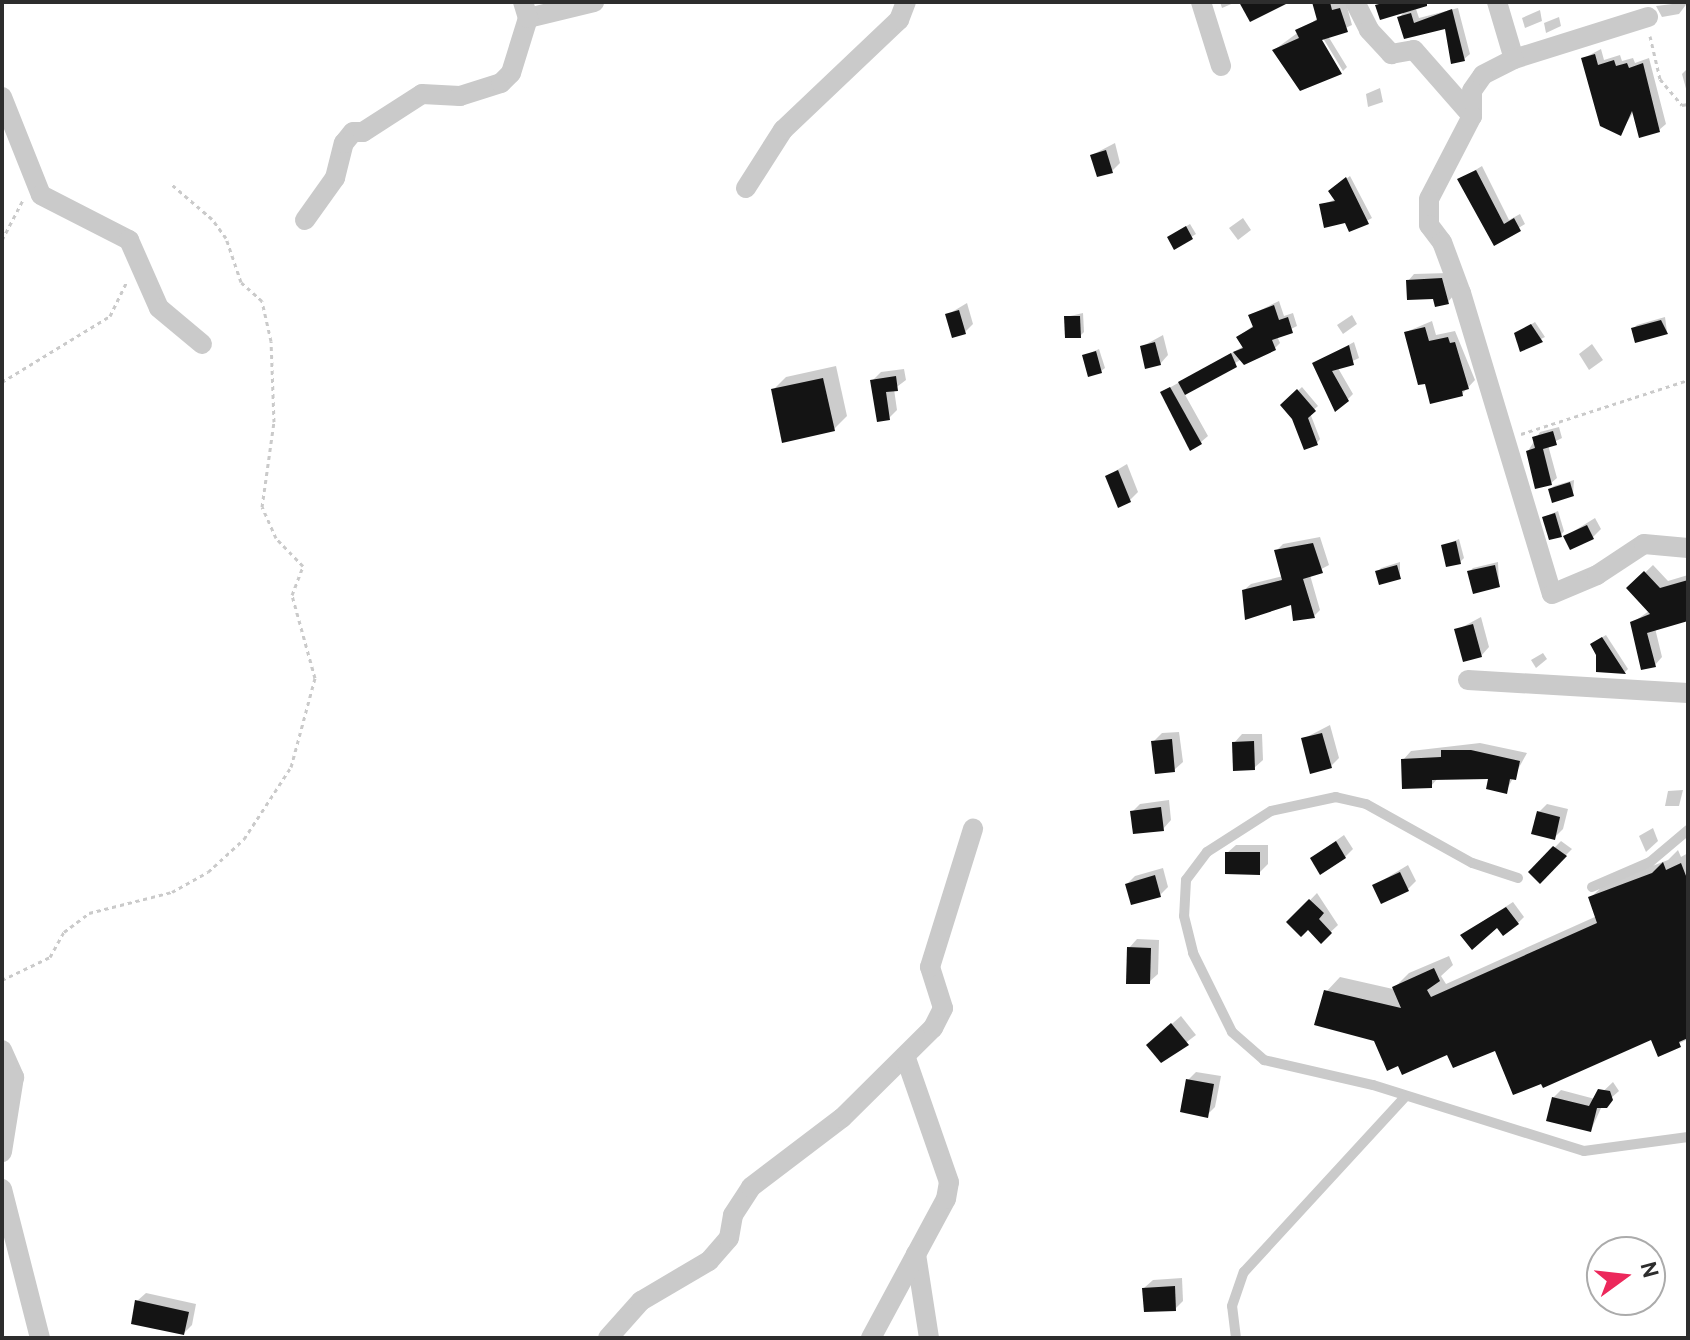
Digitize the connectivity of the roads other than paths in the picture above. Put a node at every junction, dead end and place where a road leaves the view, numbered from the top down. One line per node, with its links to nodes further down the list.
1 (594, 2): 6 (street)
2 (906, 2): 12 (street)
3 (1201, 2): 9 (street)
4 (1355, 2): 11 (street)
5 (1497, 2): 8 (street)
6 (526, 10): 13 (street)
7 (1648, 17): 8 (street)
8 (1514, 59): 11 (street)
9 (1221, 66)
10 (2, 97): 14 (street)
11 (1472, 116): 15 (street)
12 (746, 188)
13 (305, 220)
14 (202, 344)
15 (1688, 548)
16 (1468, 680): 17 (street)
17 (1688, 693)
18 (973, 829): 23 (street)
19 (1688, 830): 21 (lane)
20 (1518, 878): 24 (lane)
21 (1592, 887)
22 (2, 1050): 26 (street)
23 (905, 1056): 28 (street); 30 (street)
24 (1406, 1096): 25 (lane); 33 (lane)
25 (1688, 1137)
26 (2, 1152)
27 (2, 1189): 29 (street)
28 (916, 1254): 31 (street); 32 (street)
29 (40, 1338)
30 (608, 1338)
31 (871, 1338)
32 (929, 1338)
33 (1236, 1338)

